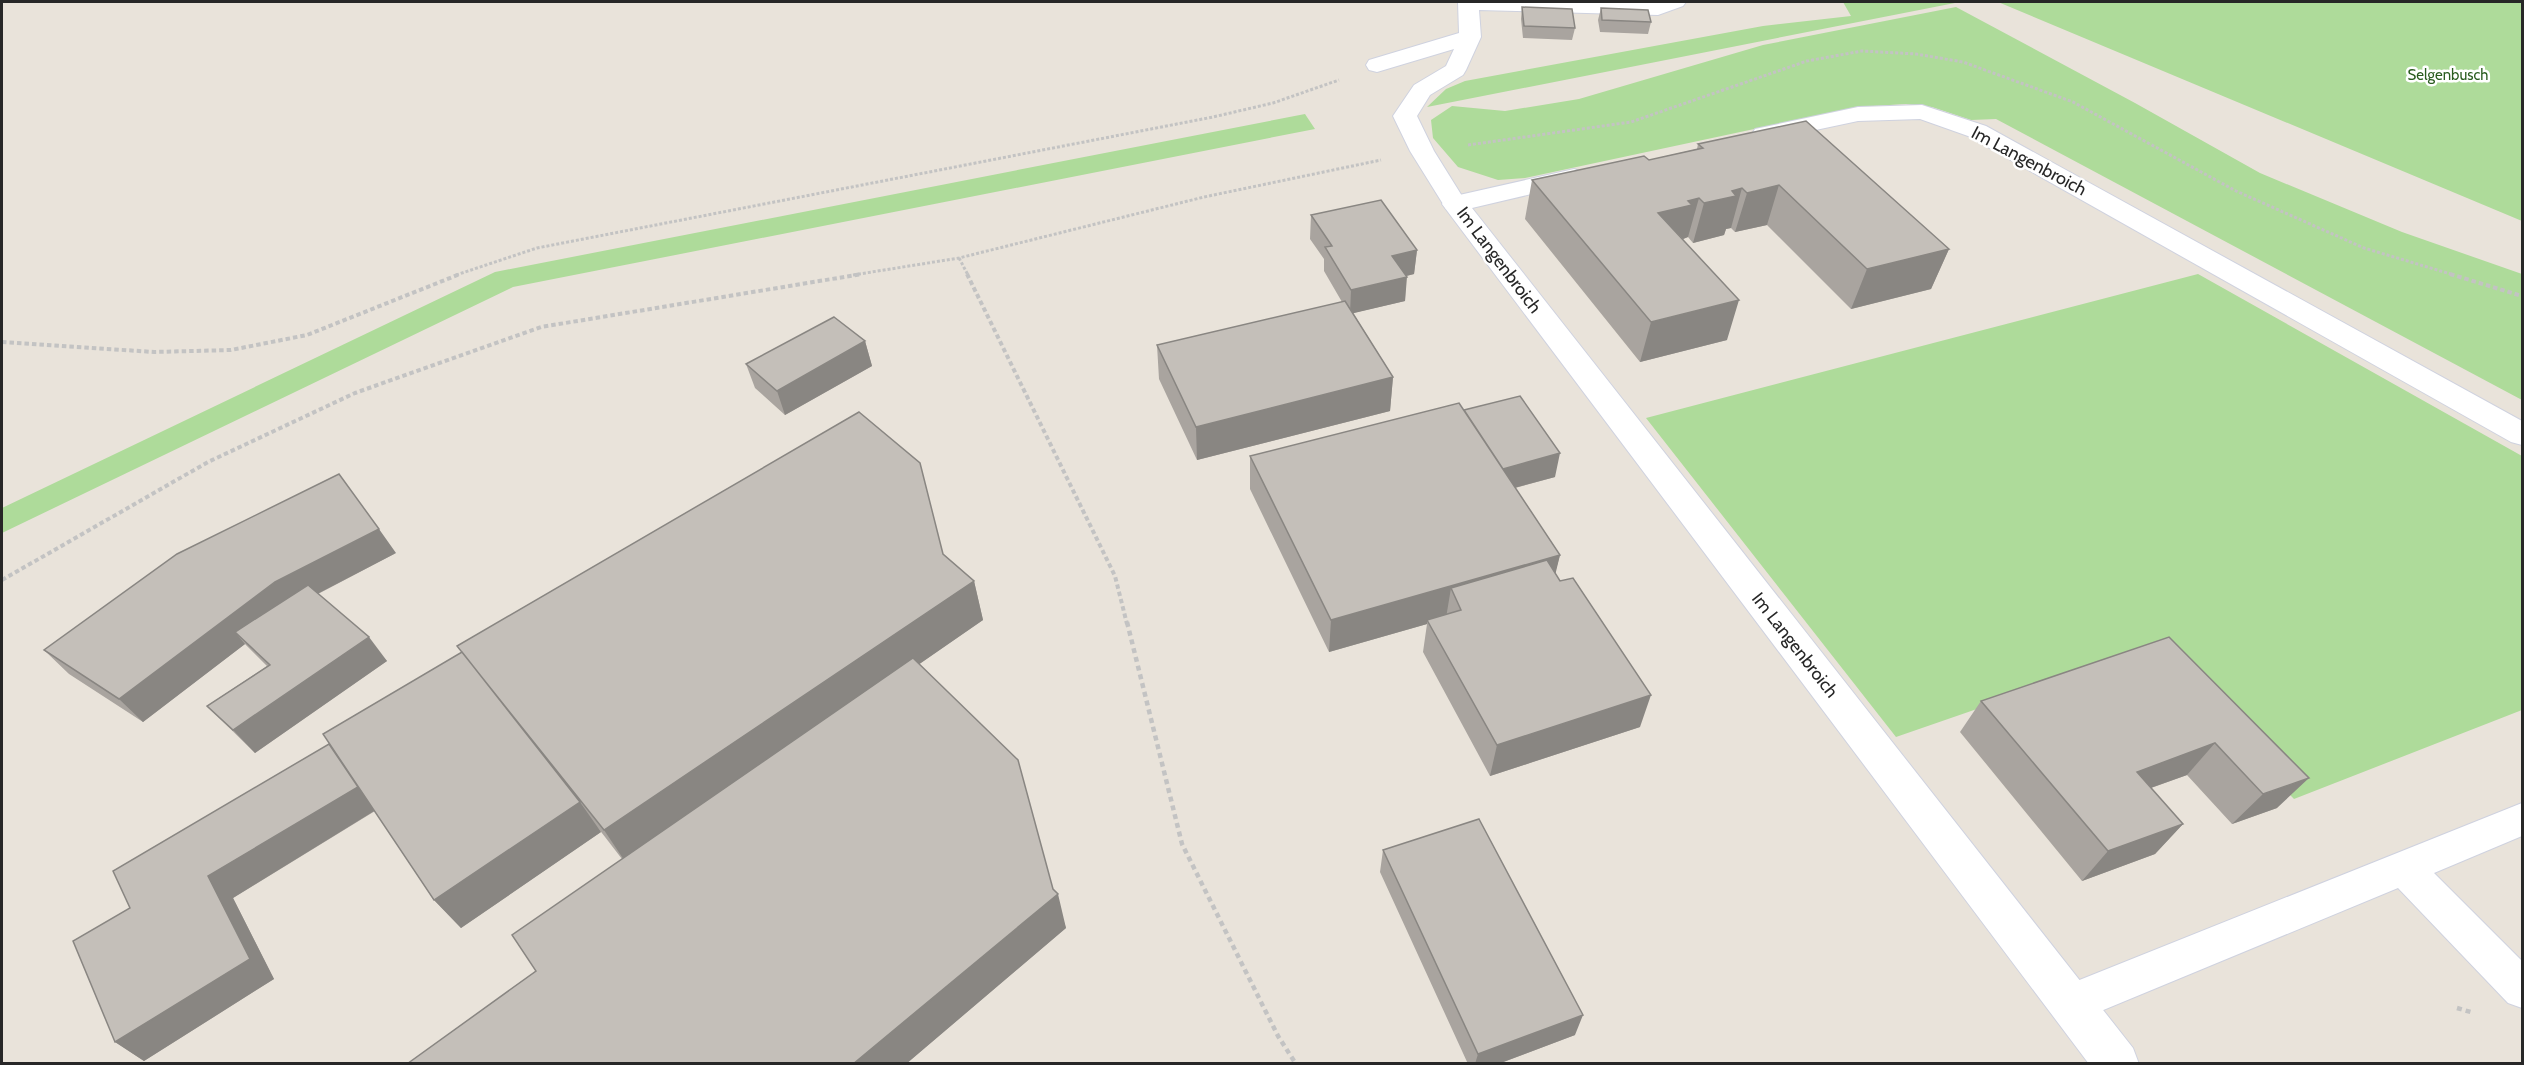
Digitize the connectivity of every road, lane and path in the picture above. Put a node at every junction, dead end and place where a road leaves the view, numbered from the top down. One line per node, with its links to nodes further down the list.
1 (1468, 2): 2 (lane); 3 (lane)
2 (1676, 2)
3 (1470, 37): 4 (lane); 6 (lane)
4 (1377, 65): 11 (path)
5 (1743, 139): 12 (street, Im Langenbroich)
6 (1422, 151): 8 (lane); 9 (path); 10 (path)
7 (1593, 173): 8 (street, Im Langenbroich)
8 (1455, 204): 17 (street, Im Langenbroich)
9 (959, 258): 13 (path); 18 (path)
10 (2523, 296)
11 (2, 342)
12 (2523, 434)
13 (2, 580)
14 (2523, 819): 15 (lane)
15 (2404, 868): 16 (lane); 17 (lane)
16 (2523, 989)
17 (2072, 1004): 19 (street, Im Langenbroich)
18 (1296, 1064)
19 (2117, 1064)

